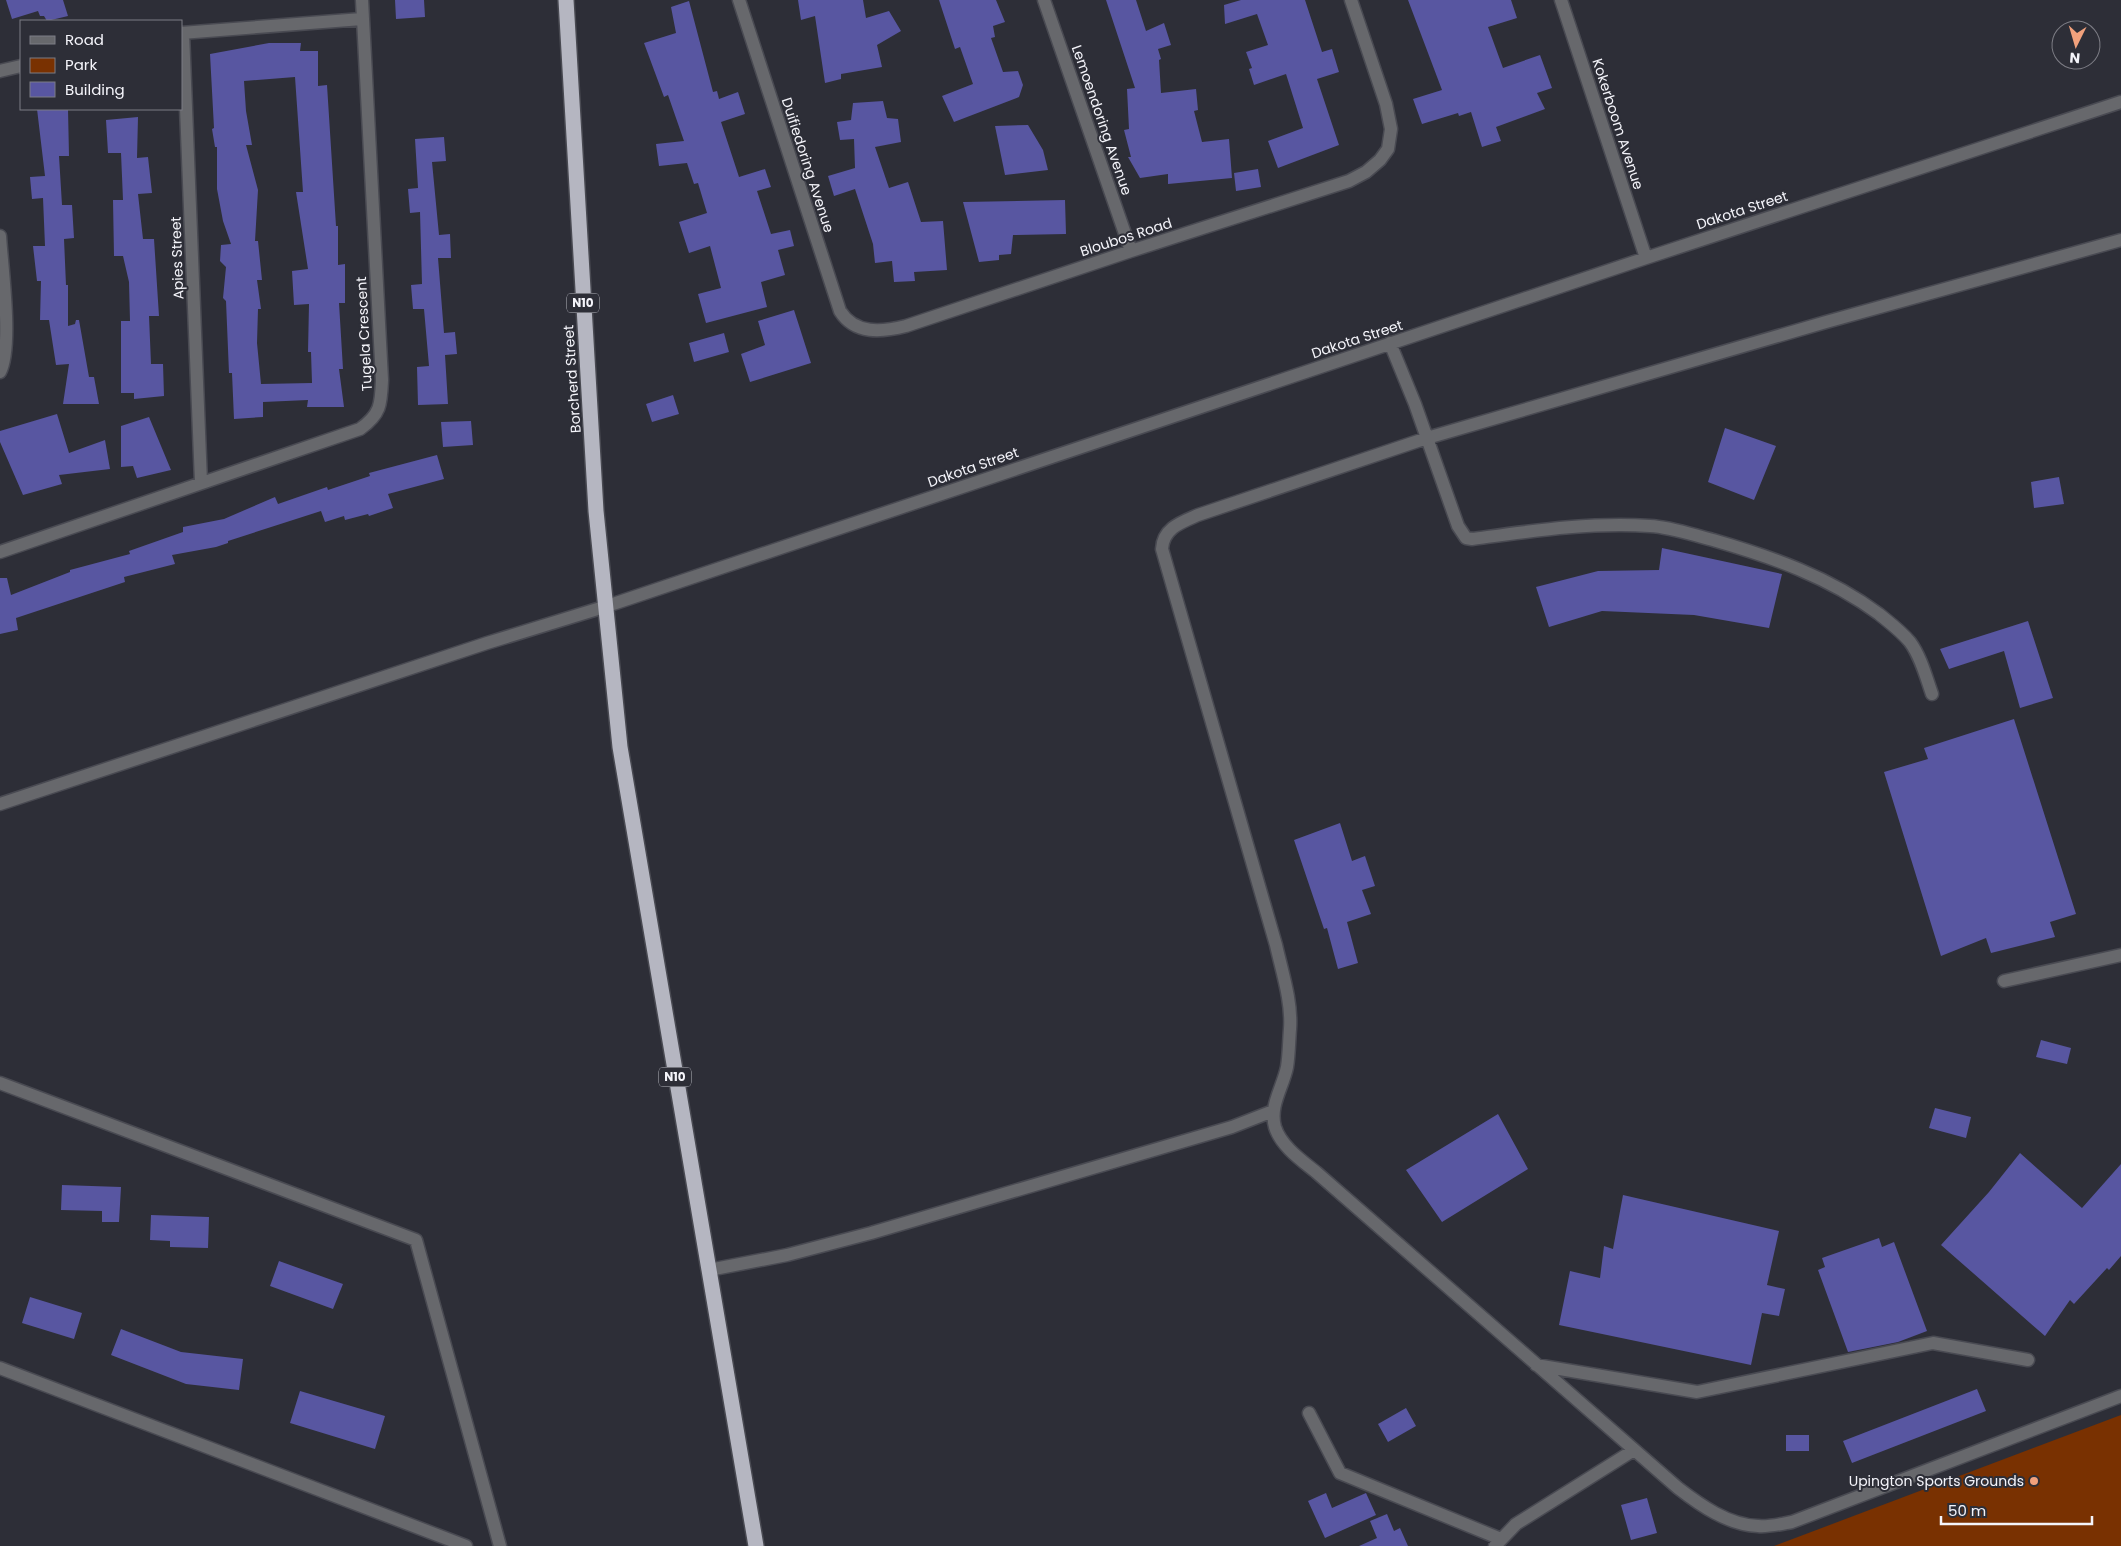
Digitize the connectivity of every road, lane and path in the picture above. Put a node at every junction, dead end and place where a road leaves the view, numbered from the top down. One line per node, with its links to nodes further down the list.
1 (362, 0): 7 (street, Tugela Crescent)
2 (566, 0): 22 (highway, Borcherd Street / N10)
3 (739, 0): 16 (street, Duifiedoring Avenue)
4 (1044, 0): 14 (street, Lemoendoring Avenue)
5 (1351, 0): 14 (street, Bloubos Road)
6 (1562, 0): 15 (street, Kokerboom Avenue)
7 (362, 19): 8 (street); 20 (street, Tugela Crescent)
8 (182, 33): 20 (street, Apies Street)
9 (20, 66): 10 (street)
10 (0, 71)
11 (2121, 102): 15 (street, Dakota Street)
12 (0, 236): 18 (street)
13 (2121, 240): 19 (street)
14 (1130, 251): 16 (street, Bloubos Road)
15 (1646, 258): 17 (street, Dakota Street)
16 (862, 329)
17 (1390, 344): 19 (street); 22 (street, Dakota Street)
18 (0, 372)
19 (1427, 438): 23 (street); 28 (street)
20 (201, 482): 21 (street, Tugela Crescent)
21 (0, 552)
22 (604, 606): 24 (street, Dakota Street); 29 (highway, N10)
23 (1932, 694)
24 (0, 804)
25 (2121, 955): 26 (street)
26 (2004, 981)
27 (0, 1083): 38 (street)
28 (1273, 1111): 29 (street); 31 (street)
29 (709, 1270): 39 (highway, N10)
30 (2028, 1360): 31 (street)
31 (1536, 1365): 35 (street)
32 (0, 1368): 37 (street)
33 (2121, 1396): 35 (street)
34 (1309, 1414): 36 (street)
35 (1634, 1450): 36 (street)
36 (1498, 1543)
37 (466, 1546)
38 (500, 1546)
39 (756, 1546)

